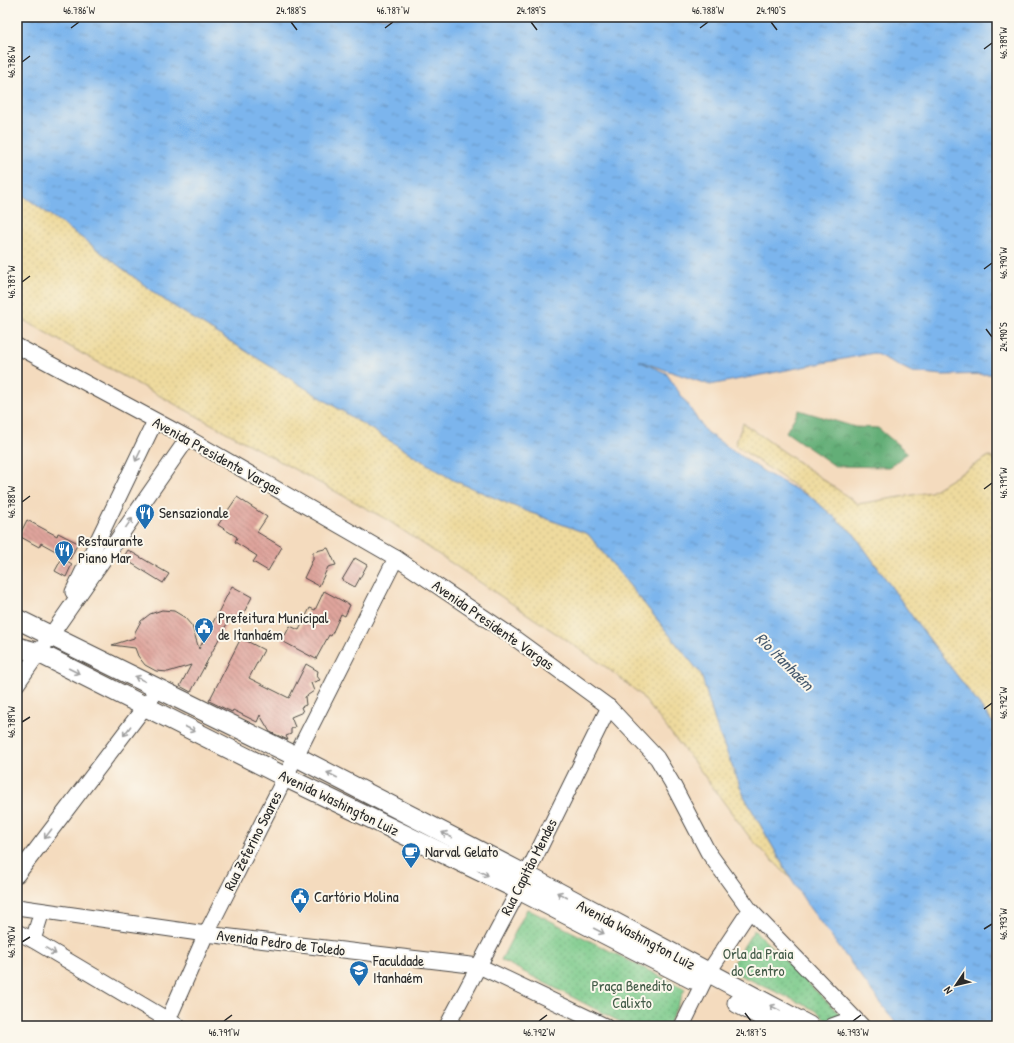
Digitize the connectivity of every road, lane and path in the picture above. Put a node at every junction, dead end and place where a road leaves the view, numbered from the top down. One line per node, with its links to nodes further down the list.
1 (17, 346): 2 (street, Avenida Presidente Vargas)
2 (155, 421): 3 (street, Avenida Presidente Vargas); 6 (street, one-way to 6)
3 (188, 438): 4 (street, Avenida Presidente Vargas); 6 (street, one-way to 3)
4 (396, 558): 12 (street, Avenida Presidente Vargas); 13 (street, Rua Zeferino Soares)
5 (17, 619): 6 (main road, Avenida Washington Luiz)
6 (52, 636): 8 (street); 10 (main road, Avenida Washington Luiz, one-way to 6)
7 (17, 646): 8 (main road, Avenida Washington Luiz)
8 (39, 653): 9 (street); 11 (main road, Avenida Washington Luiz, one-way to 11)
9 (17, 684)
10 (159, 688): 11 (street); 13 (main road, Avenida Washington Luiz)
11 (145, 707): 14 (main road, Avenida Washington Luiz, one-way to 14); 15 (street, one-way to 15)
12 (609, 707): 16 (street, Rua Capitão Mendes); 18 (street, Avenida Presidente Vargas)
13 (295, 756): 14 (street, Rua Zeferino Soares); 16 (main road, Avenida Washington Luiz, one-way to 13)
14 (285, 777): 16 (main road, Avenida Washington Luiz, one-way to 16); 21 (street, Rua Zeferino Soares)
15 (17, 875)
16 (522, 883): 23 (street, Rua Capitão Mendes); 24 (main road, Avenida Washington Luiz)
17 (17, 907): 19 (street, Avenida Pedro de Toledo)
18 (750, 910): 24 (street); 25 (street, Avenida Presidente Vargas)
19 (42, 911): 21 (street, Avenida Pedro de Toledo); 22 (street)
20 (17, 932): 22 (street)
21 (206, 934): 23 (street, Avenida Pedro de Toledo); 26 (street, Rua Zeferino Soares)
22 (32, 940): 26 (street, one-way to 26)
23 (479, 966): 27 (street, Rua Capitão Mendes); 28 (street, Avenida Pedro de Toledo)
24 (705, 979): 29 (street); 30 (main road); 31 (main road, one-way to 24)
25 (858, 1022): 32 (street)
26 (173, 1023)
27 (447, 1026)
28 (605, 1026)
29 (682, 1026)
30 (780, 1026)
31 (809, 1026)
32 (832, 1026)

